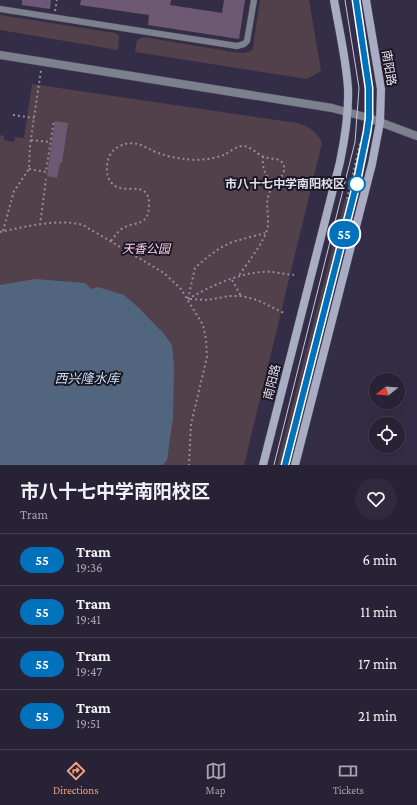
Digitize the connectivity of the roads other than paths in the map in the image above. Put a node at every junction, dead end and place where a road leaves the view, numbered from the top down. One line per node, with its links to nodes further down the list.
1 (254, 0): 4 (lane)
2 (334, 0): 6 (main road, 南阳路)
3 (366, 0): 7 (main road, 南阳路)
4 (0, 9)
5 (0, 55): 6 (street)
6 (348, 111): 7 (street); 9 (main road, 南阳路)
7 (380, 122): 8 (street); 10 (main road, 南阳路)
8 (417, 136)
9 (263, 465)
10 (295, 465)

